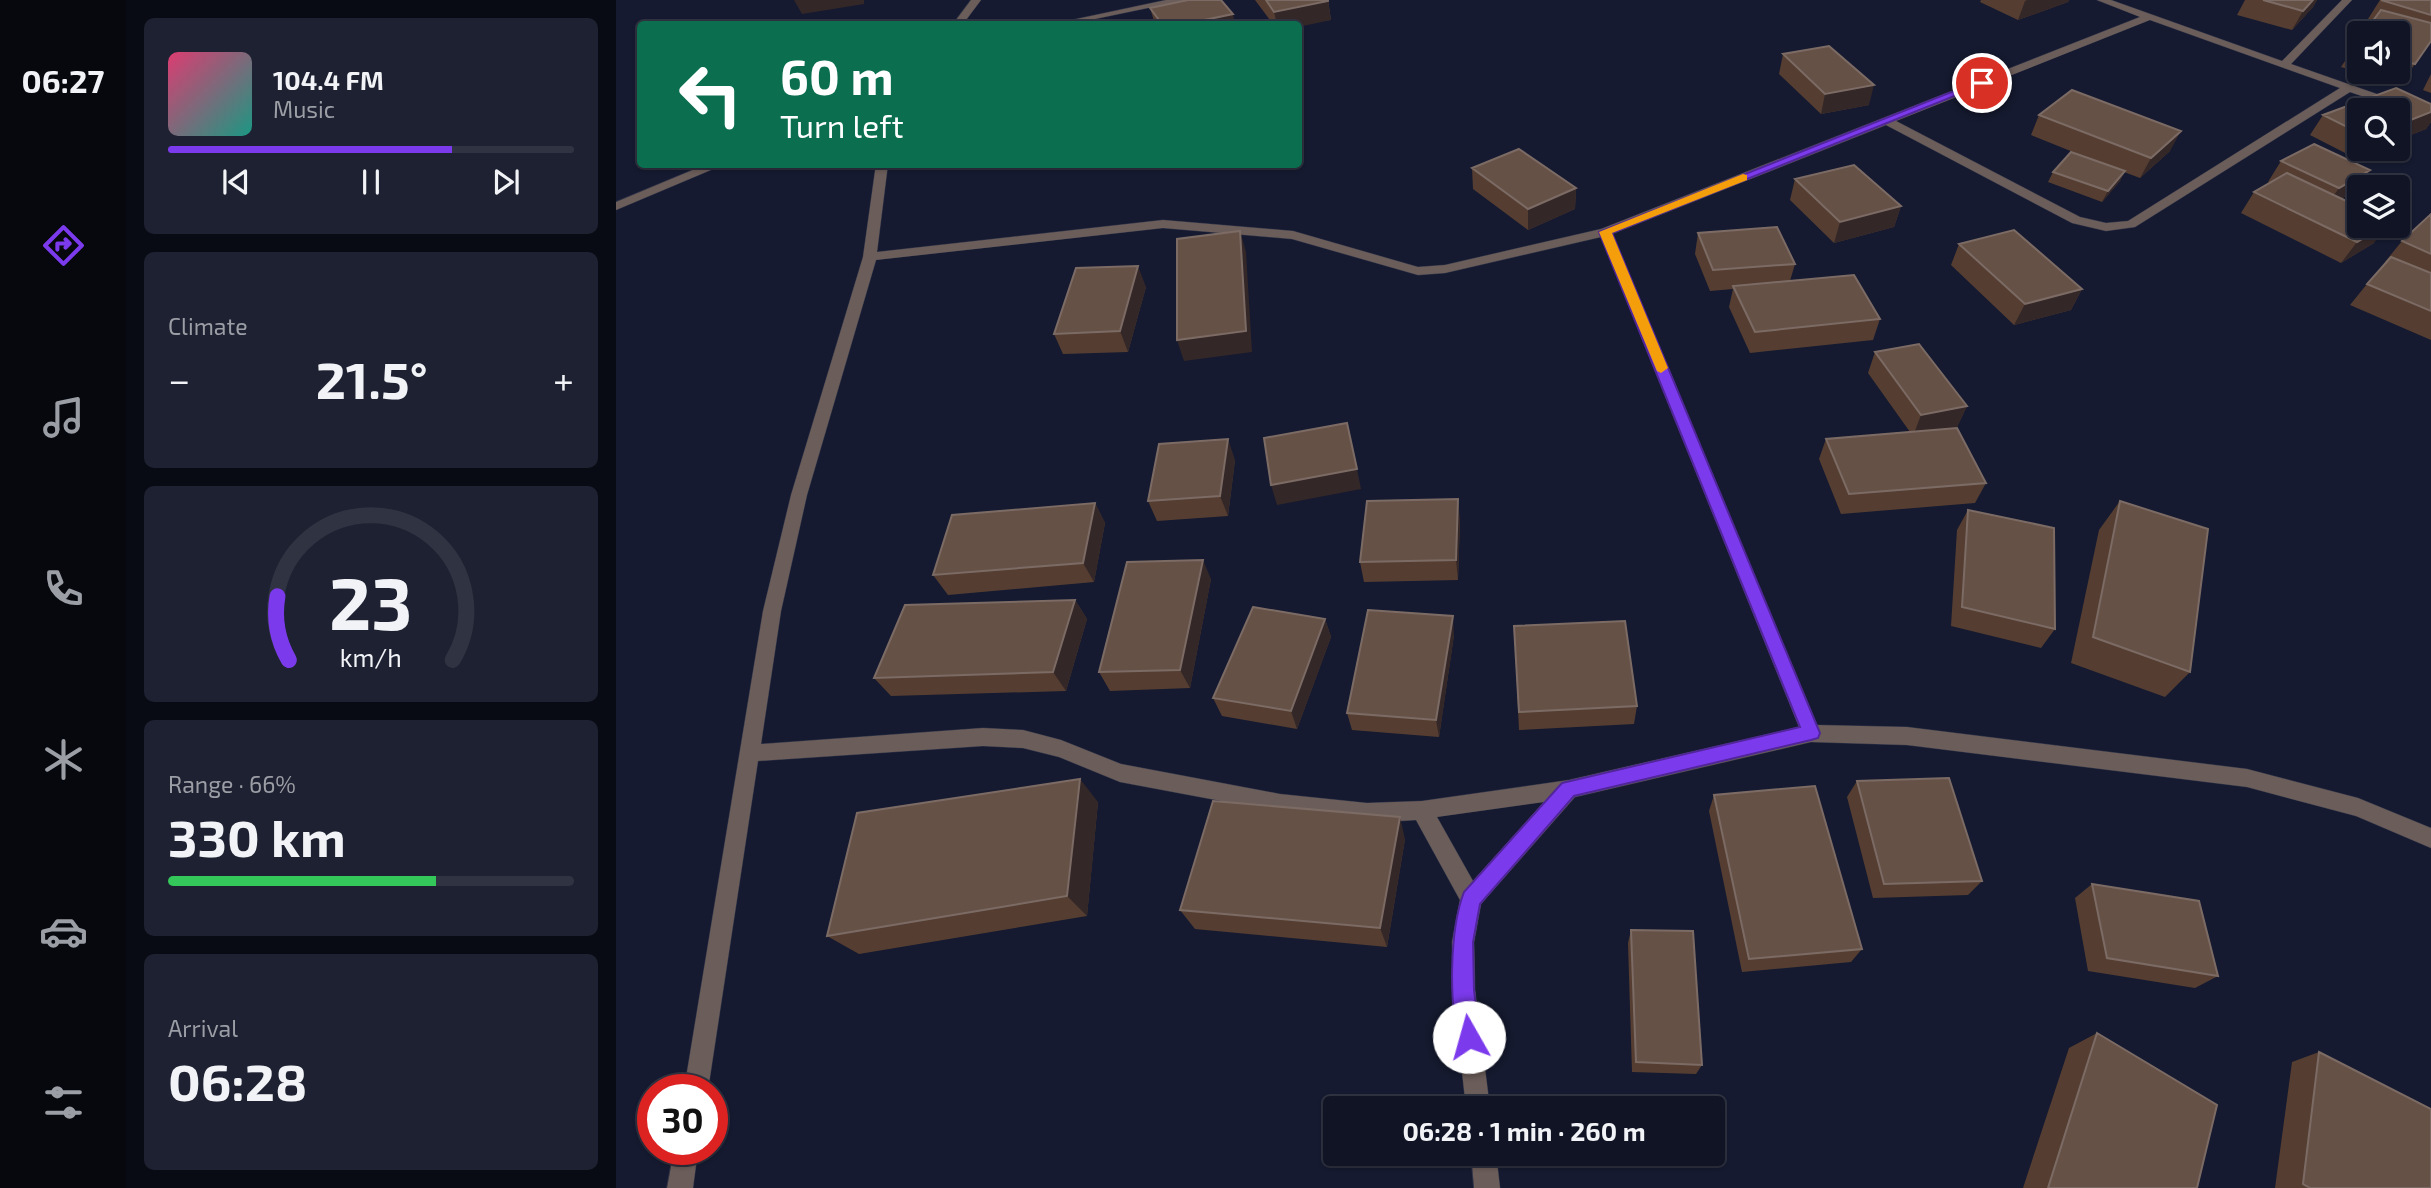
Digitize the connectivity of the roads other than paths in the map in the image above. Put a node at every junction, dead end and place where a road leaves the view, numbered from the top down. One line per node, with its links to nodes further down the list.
1 (976, 0): 6 (street)
2 (1181, 0): 7 (street)
3 (2102, 0): 5 (street)
4 (2347, 0): 8 (street)
5 (2149, 18): 8 (street); 11 (street)
6 (960, 21)
7 (1073, 21)
8 (2284, 65): 9 (street)
9 (2348, 89): 10 (street); 11 (street)
10 (2431, 117)
11 (1887, 121): 15 (street)
12 (709, 168): 14 (street)
13 (881, 168): 16 (street)
14 (616, 206)
15 (1605, 232): 16 (street); 17 (street)
16 (870, 257): 18 (street)
17 (1811, 733): 19 (street); 21 (street)
18 (751, 753): 20 (street); 23 (street)
19 (1569, 789): 20 (street); 22 (street)
20 (1422, 810): 22 (street)
21 (2431, 838)
22 (1471, 899): 24 (street)
23 (699, 1074)
24 (1477, 1096)
25 (684, 1165): 27 (street)
26 (1484, 1166): 28 (street)
27 (680, 1188)
28 (1487, 1188)

